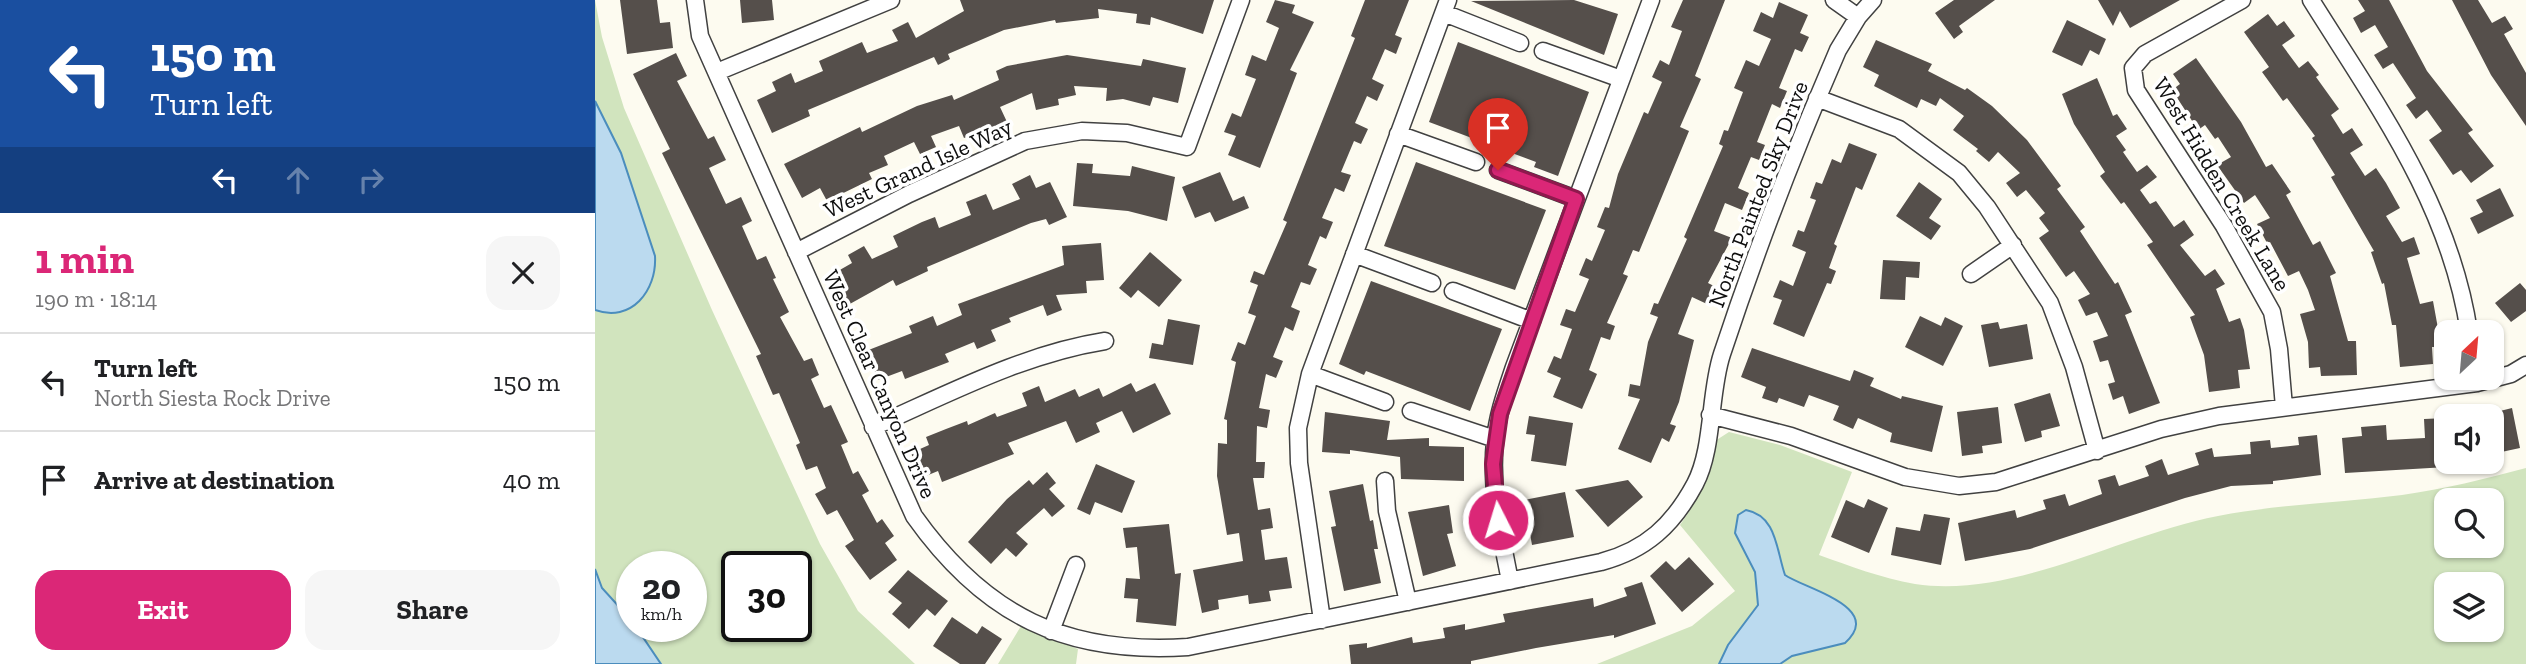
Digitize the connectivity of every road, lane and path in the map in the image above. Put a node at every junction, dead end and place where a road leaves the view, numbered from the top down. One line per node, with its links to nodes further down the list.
1 (695, 0): 13 (street, West Clear Canyon Drive)
2 (891, 0): 13 (street)
3 (1241, 0): 21 (street, West Grand Isle Way)
4 (1651, 0): 14 (street)
5 (1834, 0): 10 (street)
6 (1874, 0): 10 (street, North Painted Sky Drive)
7 (2242, 0): 34 (street, West Hidden Creek Lane)
8 (2311, 0): 26 (street)
9 (1446, 6): 11 (street); 16 (street)
10 (1858, 17): 15 (street, North Painted Sky Drive)
11 (1520, 43)
12 (1542, 51): 14 (street)
13 (717, 72): 21 (street, West Clear Canyon Drive)
14 (1621, 79): 19 (street)
15 (1817, 98): 20 (street); 36 (street, North Painted Sky Drive)
16 (1398, 134): 17 (street); 22 (street)
17 (1476, 162)
18 (1498, 170): 19 (street)
19 (1576, 199): 27 (street)
20 (2013, 244): 23 (street); 39 (street)
21 (796, 252): 37 (street, West Clear Canyon Drive)
22 (1354, 254): 24 (street); 30 (street)
23 (1971, 274)
24 (1432, 283)
25 (1453, 291): 27 (street)
26 (2467, 320)
27 (1532, 321): 38 (street)
28 (1105, 341): 37 (street)
29 (2526, 365): 31 (street)
30 (1310, 374): 33 (street); 44 (street)
31 (2504, 375)
32 (2434, 387): 34 (street)
33 (1385, 402)
34 (2284, 407): 39 (street)
35 (1411, 411): 38 (street)
36 (1710, 415): 39 (street); 42 (street, West Clear Canyon Drive)
37 (873, 427): 45 (street, West Clear Canyon Drive)
38 (1495, 439): 42 (street)
39 (2097, 451)
40 (1385, 481): 43 (street)
41 (1076, 565): 45 (street)
42 (1510, 581): 43 (street, West Clear Canyon Drive)
43 (1408, 602): 44 (street, West Clear Canyon Drive)
44 (1322, 620): 45 (street, West Clear Canyon Drive)
45 (1051, 631)

